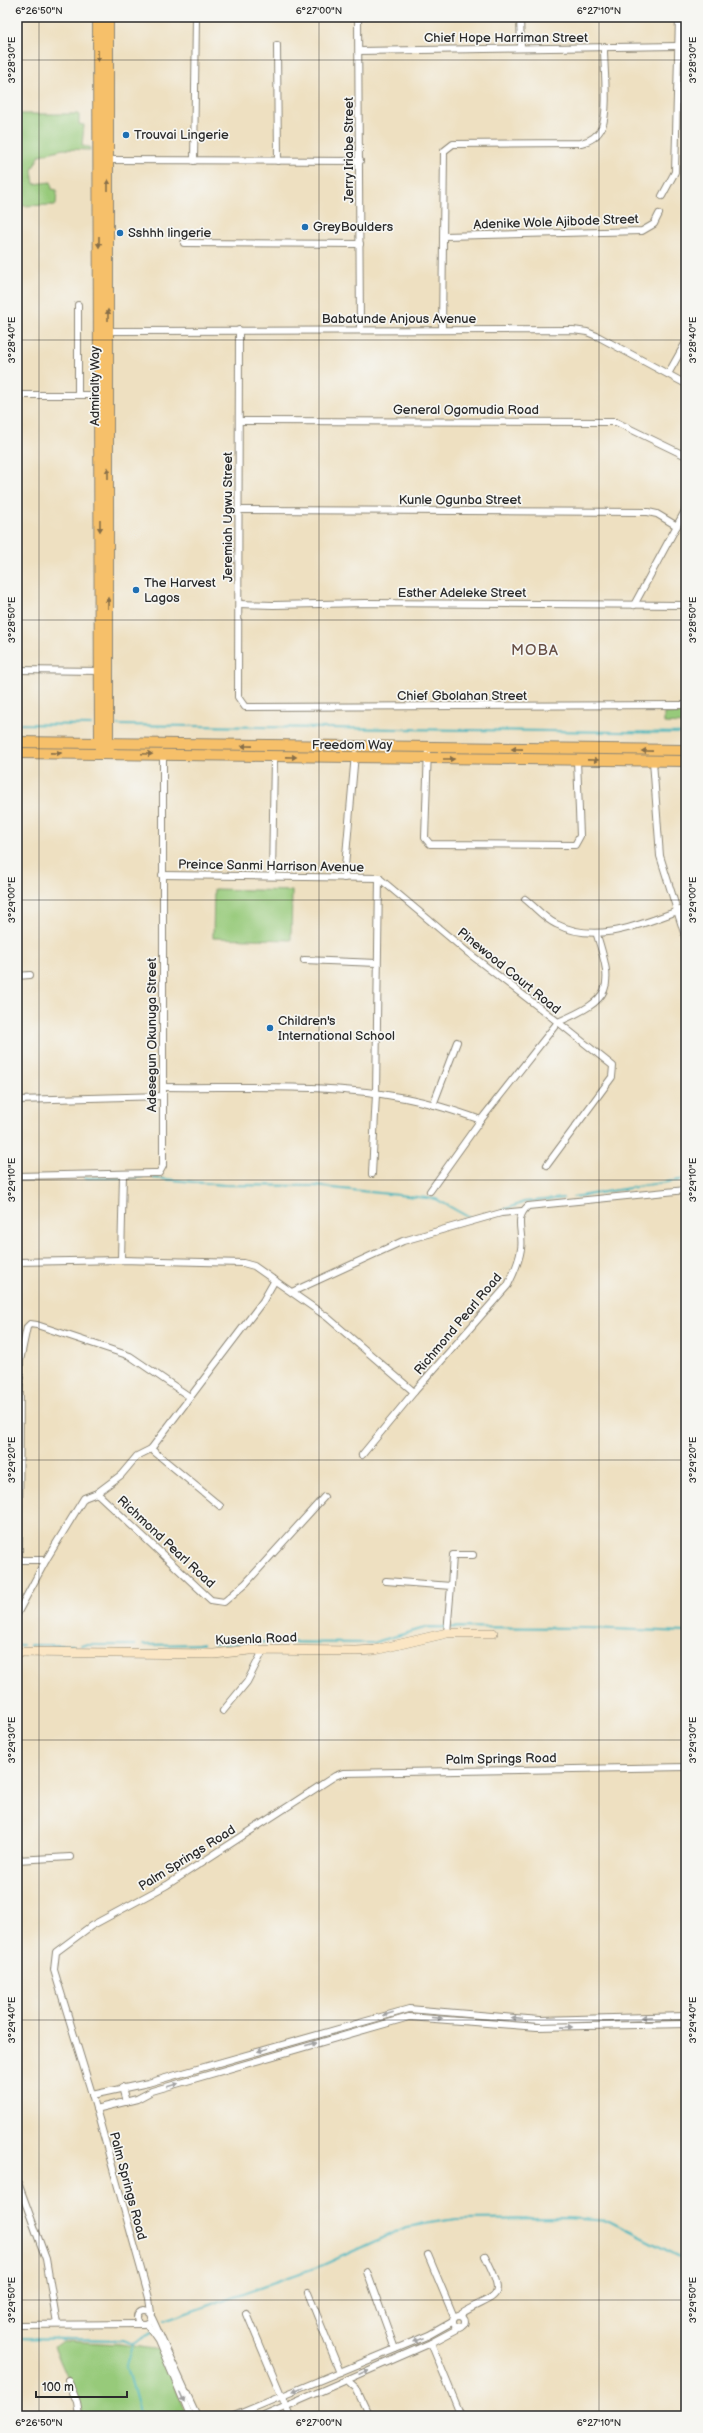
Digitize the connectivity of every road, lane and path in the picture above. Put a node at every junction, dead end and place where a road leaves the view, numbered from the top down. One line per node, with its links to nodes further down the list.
1 (98, 17): 25 (main road, Admiralty Way, one-way to 25)
2 (108, 17): 12 (main road, Admiralty Way)
3 (196, 17): 13 (street)
4 (358, 17): 11 (street, Jerry Iriabe Street)
5 (520, 17): 9 (street)
6 (679, 17): 8 (street)
7 (277, 44): 14 (street)
8 (678, 46): 10 (street, Chief Hope Harriman Street); 16 (street)
9 (521, 48): 10 (street, Chief Hope Harriman Street); 11 (street, Chief Hope Harriman Street)
10 (604, 49): 18 (street)
11 (359, 51): 15 (street, Jerry Iriabe Street)
12 (108, 160): 13 (street); 25 (main road, Admiralty Way, one-way to 12)
13 (194, 161): 14 (street)
14 (278, 161): 15 (street)
15 (360, 161): 20 (street, Jerry Iriabe Street)
16 (662, 196)
17 (659, 214): 18 (street, Adenike Wole Ajibode Street)
18 (444, 236): 24 (street)
19 (184, 243): 20 (street)
20 (360, 244): 23 (street, Jerry Iriabe Street)
21 (78, 305): 30 (street)
22 (239, 330): 23 (street, Babatunde Anjous Avenue); 25 (street, Babatunde Anjous Avenue); 32 (street, Jeremiah Ugwu Street)
23 (360, 330): 24 (street, Babatunde Anjous Avenue)
24 (442, 330): 27 (street, Babatunde Anjous Avenue)
25 (103, 331): 31 (main road, Admiralty Way); 41 (main road, Admiralty Way, one-way to 25)
26 (686, 342): 27 (street)
27 (668, 374): 28 (street, Babatunde Anjous Avenue)
28 (686, 384)
29 (17, 395): 30 (street)
30 (78, 395): 31 (street)
31 (99, 395): 41 (main road, Admiralty Way, one-way to 41)
32 (239, 421): 33 (street, General Ogomudia Road); 35 (street, Jeremiah Ugwu Street)
33 (686, 456)
34 (686, 509): 36 (street)
35 (239, 510): 36 (street, Kunle Ogunba Street); 37 (street, Jeremiah Ugwu Street)
36 (677, 526): 38 (street)
37 (239, 604): 38 (street, Esther Adeleke Street); 42 (street, Jeremiah Ugwu Street)
38 (634, 605): 39 (street, Esther Adeleke Street)
39 (686, 605)
40 (17, 670): 41 (street)
41 (104, 671): 45 (main road, Admiralty Way)
42 (240, 703): 43 (street, Chief Gbolahan Street)
43 (686, 705)
44 (17, 742): 45 (main road, Freedom Way)
45 (104, 743): 46 (main road, Freedom Way, one-way to 45); 50 (main road, Admiralty Way)
46 (356, 747): 47 (main road, Freedom Way); 53 (street)
47 (428, 748): 48 (main road, Freedom Way, one-way to 47); 54 (street)
48 (686, 750)
49 (17, 753): 50 (main road, Freedom Way, one-way to 50)
50 (104, 754): 51 (main road, Freedom Way, one-way to 51)
51 (163, 755): 52 (main road, Freedom Way); 58 (street, Adesegun Okunuga Street)
52 (274, 757): 53 (main road, Freedom Way, one-way to 53); 59 (street)
53 (355, 758): 54 (main road, Freedom Way); 60 (street)
54 (428, 758): 55 (main road, Freedom Way, one-way to 55); 55 (street)
55 (578, 760): 56 (main road, Freedom Way, one-way to 56)
56 (653, 761): 57 (main road, Freedom Way); 64 (street)
57 (686, 761)
58 (162, 875): 59 (street, Preince Sanmi Harrison Avenue); 73 (street, Adesegun Okunuga Street)
59 (272, 876): 60 (street, Preince Sanmi Harrison Avenue)
60 (344, 878): 61 (street, Preince Sanmi Harrison Avenue)
61 (379, 878): 68 (street); 71 (street, Pinewood Court Road)
62 (525, 899): 65 (street)
63 (686, 908): 64 (street)
64 (676, 912): 65 (street); 66 (street)
65 (597, 935): 71 (street)
66 (686, 938)
67 (304, 960): 68 (street)
68 (377, 963): 74 (street)
69 (30, 975): 70 (street)
70 (17, 976)
71 (558, 1022): 78 (street, Pinewood Court Road); 79 (street)
72 (457, 1042): 77 (street)
73 (163, 1087): 74 (street); 75 (street, Adesegun Okunuga Street)
74 (376, 1094): 77 (street); 81 (street)
75 (163, 1096): 76 (street); 80 (street, Adesegun Okunuga Street)
76 (17, 1100)
77 (433, 1105): 78 (street)
78 (481, 1120): 84 (street, Pinewood Court Road)
79 (547, 1165)
80 (123, 1174): 82 (street, Adesegun Okunuga Street); 86 (street)
81 (372, 1174)
82 (17, 1176)
83 (686, 1190): 85 (street)
84 (430, 1191)
85 (522, 1211): 89 (street); 90 (street, Richmond Pearl Road)
86 (121, 1260): 87 (street); 88 (street)
87 (17, 1262)
88 (276, 1280): 89 (street); 91 (street)
89 (292, 1292): 90 (street)
90 (414, 1392): 93 (street, Richmond Pearl Road)
91 (190, 1397): 92 (street); 98 (street)
92 (151, 1449): 94 (street); 96 (street)
93 (362, 1455)
94 (97, 1493): 95 (street, Richmond Pearl Road); 99 (street)
95 (324, 1497)
96 (220, 1506)
97 (473, 1555): 101 (street)
98 (18, 1560): 99 (street)
99 (46, 1560): 102 (street)
100 (386, 1581): 101 (street)
101 (451, 1586): 103 (street)
102 (17, 1614)
103 (448, 1628): 104 (main road, Kusenla Road); 105 (main road, Kusenla Road)
104 (493, 1633)
105 (263, 1651): 106 (main road, Kusenla Road); 107 (street)
106 (17, 1652)
107 (223, 1711)
108 (686, 1767): 114 (street, Palm Springs Road)
109 (70, 1857): 110 (street)
110 (17, 1860)
111 (686, 2016): 113 (street, one-way to 113)
112 (686, 2024): 115 (street, one-way to 112)
113 (122, 2087): 114 (street); 115 (street)
114 (92, 2095): 116 (street, Palm Springs Road)
115 (126, 2102): 116 (street)
116 (96, 2109): 122 (street, Palm Springs Road)
117 (17, 2180): 132 (street)
118 (428, 2255): 128 (street)
119 (484, 2256): 123 (street)
120 (367, 2272): 136 (street)
121 (308, 2293): 137 (street)
122 (148, 2298): 124 (street); 127 (street, Palm Springs Road)
123 (468, 2309): 128 (street); 129 (street)
124 (142, 2310): 126 (street); 127 (street)
125 (247, 2314): 140 (street)
126 (137, 2316): 130 (street); 133 (street)
127 (151, 2316): 133 (street); 144 (street, Palm Springs Road)
128 (455, 2318): 129 (street); 134 (street); 136 (street, one-way to 136)
129 (465, 2320): 134 (street)
130 (129, 2323): 132 (street); 133 (street)
131 (17, 2324): 132 (street)
132 (57, 2324)
133 (144, 2324): 143 (street, one-way to 143)
134 (461, 2327): 135 (street)
135 (431, 2343): 139 (street, one-way to 135); 149 (street)
136 (395, 2349): 137 (street)
137 (340, 2372): 140 (street, one-way to 140)
138 (68, 2380): 142 (street)
139 (347, 2380): 141 (street); 148 (street)
140 (282, 2397): 141 (street); 145 (street)
141 (286, 2406): 146 (street); 147 (street)
142 (80, 2416)
143 (190, 2416)
144 (197, 2416)
145 (234, 2416)
146 (264, 2416)
147 (290, 2416)
148 (369, 2416)
149 (461, 2416)

